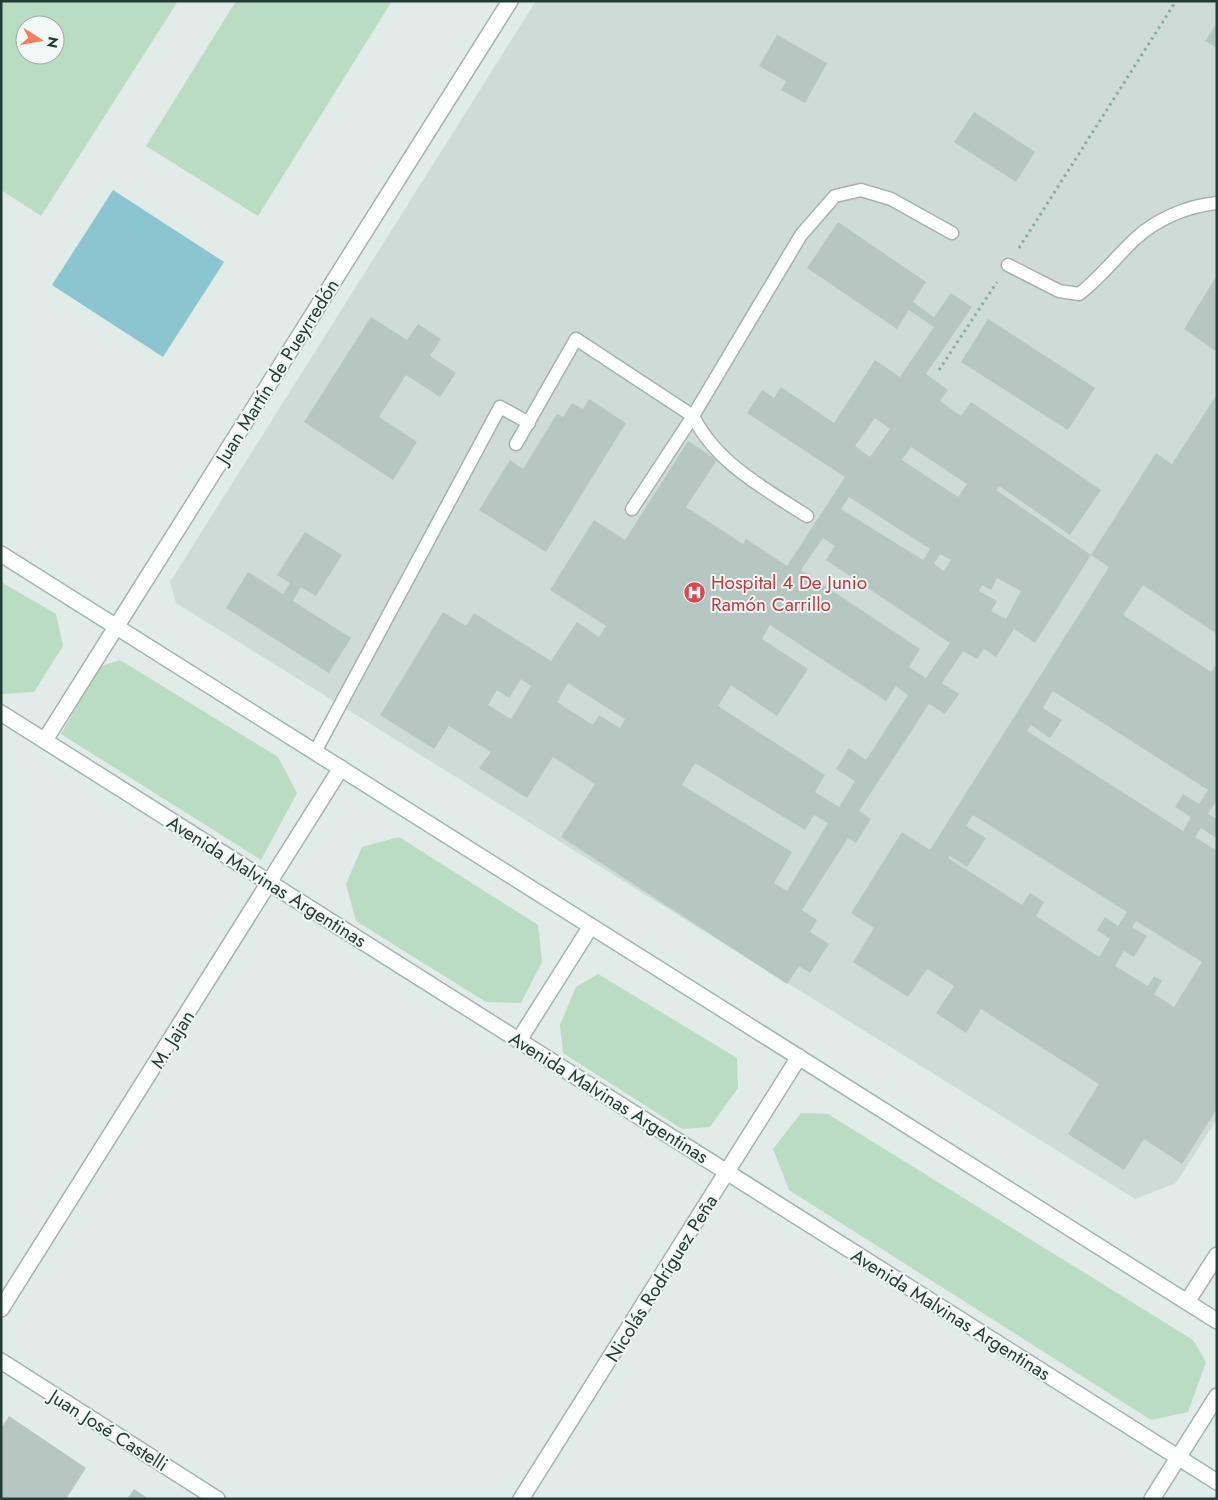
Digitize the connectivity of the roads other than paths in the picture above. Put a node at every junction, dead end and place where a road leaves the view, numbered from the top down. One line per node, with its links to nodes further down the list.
1 (510, 1): 11 (main road, Juan Martín de Pueyrredón)
2 (1217, 203): 4 (lane)
3 (952, 234): 5 (lane)
4 (1008, 265)
5 (693, 416): 6 (lane); 8 (lane); 9 (lane)
6 (528, 422): 7 (lane); 14 (lane)
7 (516, 444)
8 (632, 509)
9 (807, 516)
10 (1, 554): 11 (main road)
11 (116, 626): 13 (main road, Juan Martín de Pueyrredón); 14 (main road)
12 (1, 713): 13 (main road, Avenida Malvinas Argentinas)
13 (45, 740): 16 (main road, Avenida Malvinas Argentinas)
14 (315, 752): 15 (main road)
15 (341, 768): 16 (main road, M. Jajan); 17 (main road)
16 (270, 883): 18 (main road, Avenida Malvinas Argentinas); 23 (main road, M. Jajan)
17 (591, 926): 18 (main road); 19 (main road)
18 (519, 1040): 20 (main road, Avenida Malvinas Argentinas)
19 (799, 1057): 20 (main road, Nicolás Rodríguez Peña); 22 (main road)
20 (728, 1172): 27 (main road, Avenida Malvinas Argentinas); 30 (main road, Nicolás Rodríguez Peña)
21 (1217, 1254): 22 (main road)
22 (1187, 1302): 24 (main road)
23 (1, 1309)
24 (1217, 1321)
25 (1, 1362): 29 (main road, Juan José Castelli)
26 (1217, 1396): 27 (main road)
27 (1178, 1458): 28 (main road, Avenida Malvinas Argentinas); 31 (main road)
28 (1217, 1482)
29 (217, 1499)
30 (521, 1499)
31 (1152, 1499)

